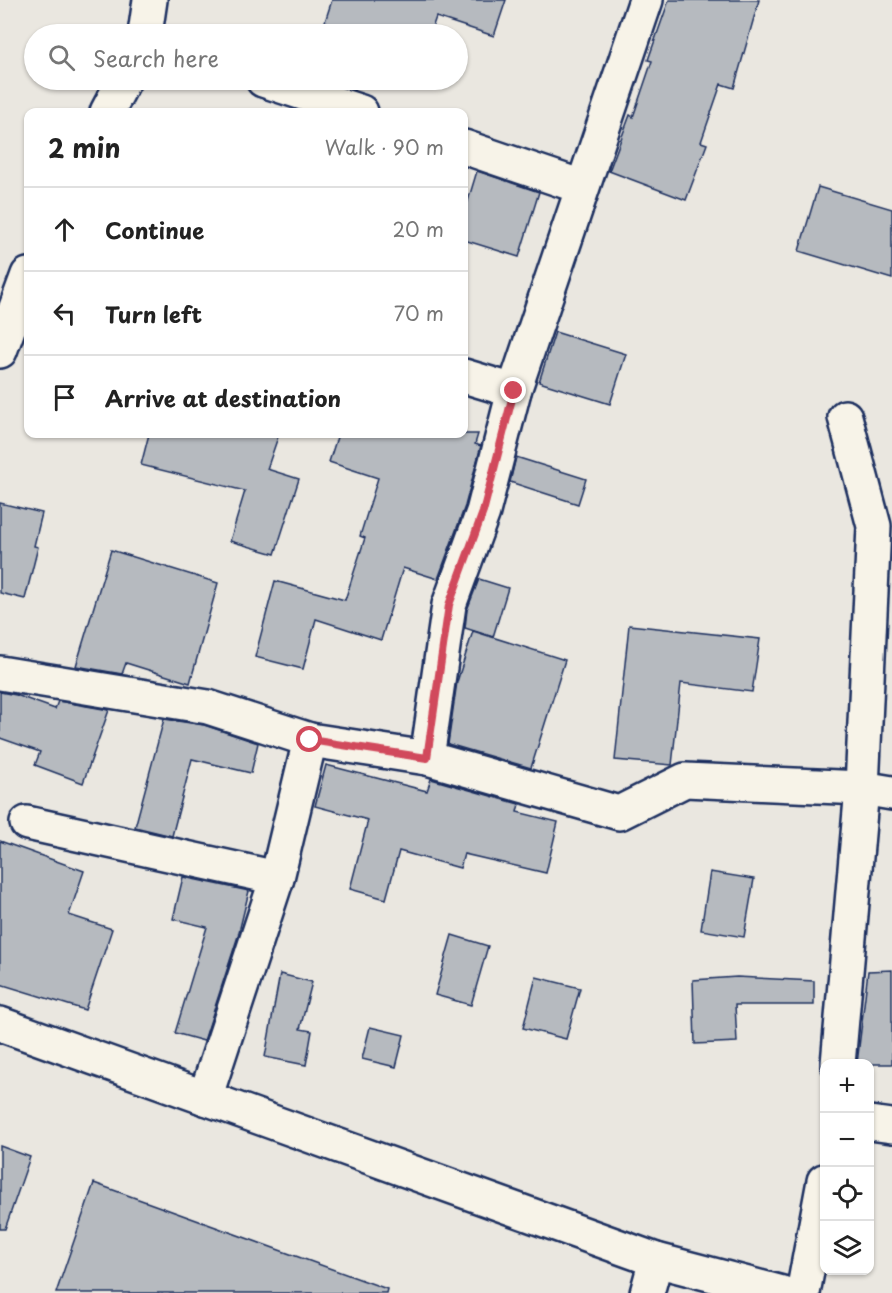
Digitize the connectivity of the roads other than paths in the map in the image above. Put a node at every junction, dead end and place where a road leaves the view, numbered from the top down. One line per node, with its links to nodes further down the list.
1 (150, 0): 3 (street)
2 (646, 0): 9 (street)
3 (146, 24)
4 (119, 90): 6 (street)
5 (294, 90): 7 (street)
6 (109, 108)
7 (349, 108)
8 (468, 148): 9 (street)
9 (582, 187): 13 (street)
10 (24, 286): 11 (street)
11 (0, 351)
12 (468, 377): 13 (street)
13 (514, 391): 17 (street)
14 (844, 417): 18 (street)
15 (0, 673): 16 (street)
16 (310, 740): 17 (street); 20 (street)
17 (427, 758): 18 (street)
18 (877, 790): 22 (street)
19 (27, 823): 20 (street)
20 (277, 878): 23 (street)
21 (0, 1024): 23 (street)
22 (839, 1059)
23 (205, 1098): 27 (street)
24 (874, 1124): 25 (street)
25 (892, 1126)
26 (820, 1206): 31 (street)
27 (656, 1260): 28 (street); 29 (street)
28 (750, 1290): 30 (street)
29 (647, 1293)
30 (782, 1293)
31 (803, 1293)

